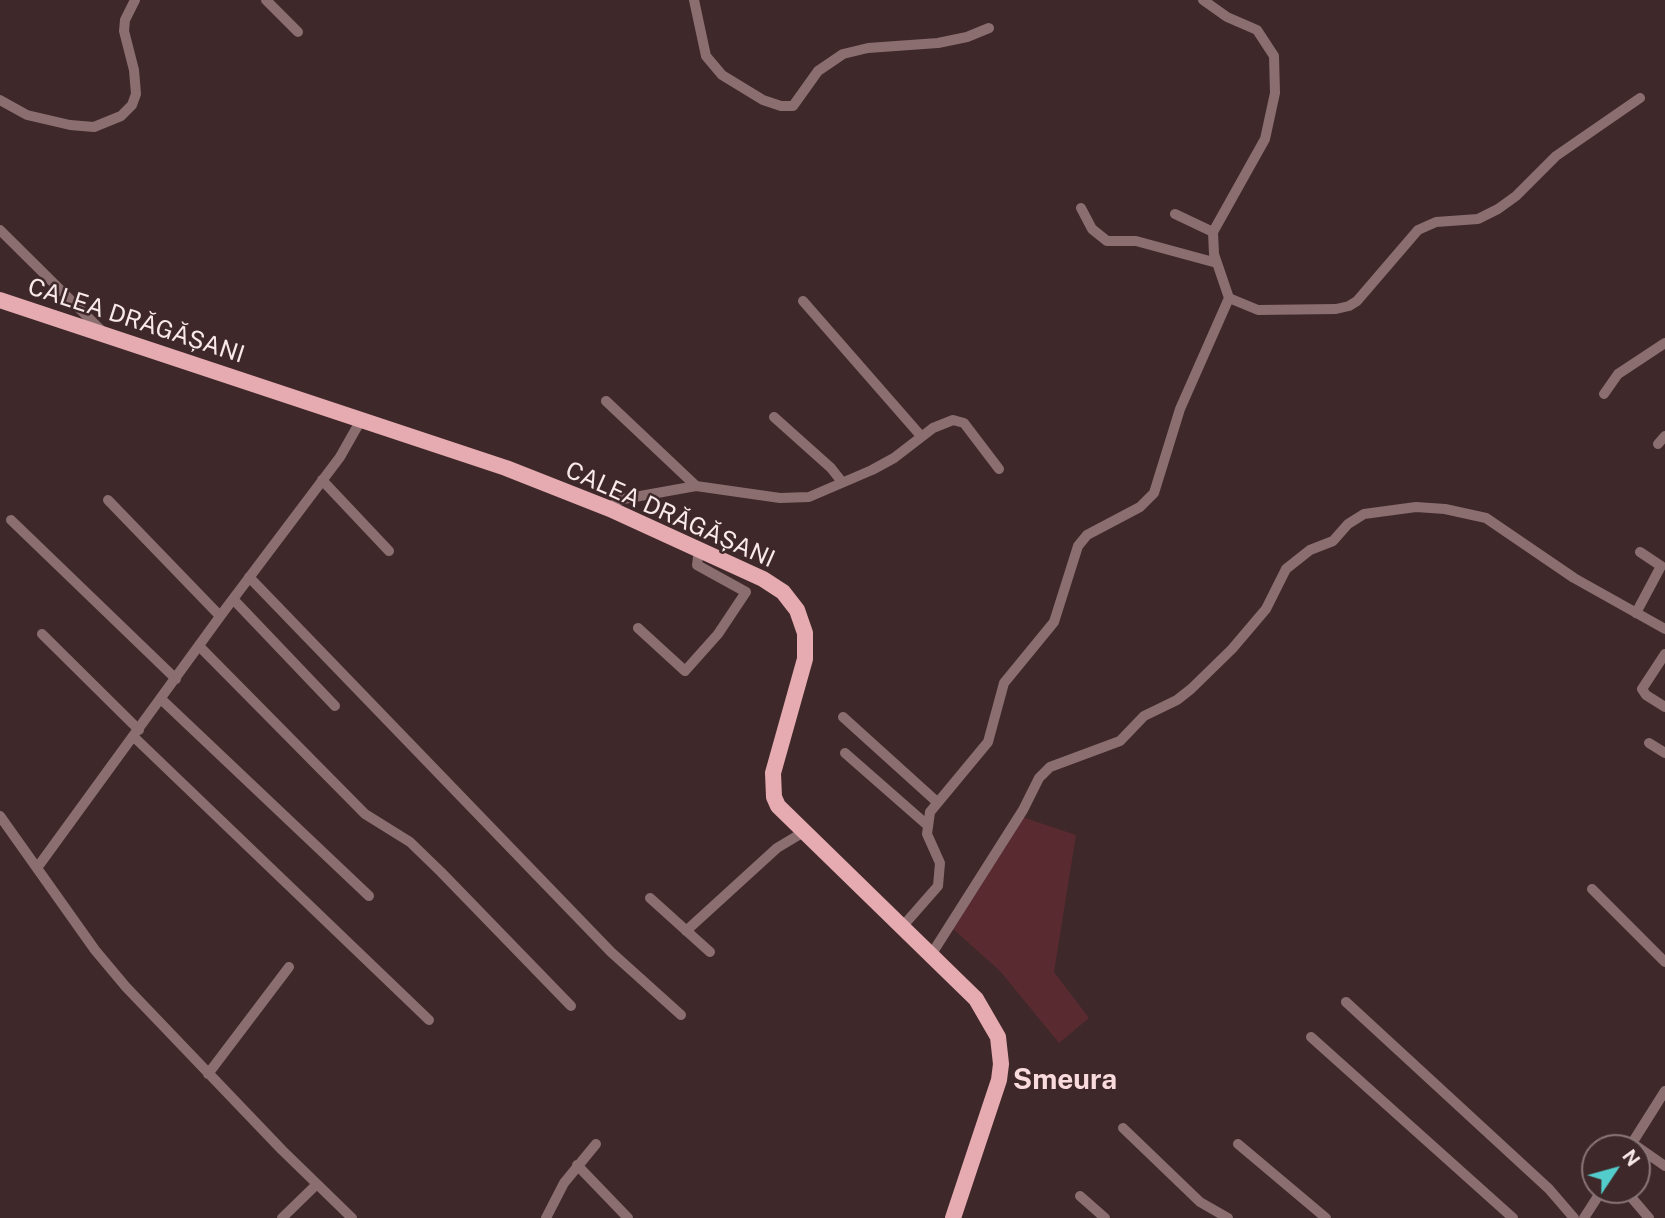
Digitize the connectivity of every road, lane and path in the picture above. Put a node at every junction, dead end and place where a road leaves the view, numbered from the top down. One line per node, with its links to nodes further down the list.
1 (135, 0): 8 (street)
2 (265, 0): 6 (street)
3 (694, 0): 5 (street)
4 (1203, 0): 12 (street)
5 (989, 28)
6 (298, 33)
7 (1640, 98): 14 (street)
8 (0, 100)
9 (1082, 208): 13 (street)
10 (1175, 214): 12 (street)
11 (0, 230): 17 (street)
12 (1213, 232): 13 (street)
13 (1217, 263): 14 (street)
14 (1229, 298): 52 (street)
15 (0, 300): 17 (main road, CALEA DRĂGĂȘANI)
16 (803, 301): 23 (street)
17 (105, 334): 22 (main road, CALEA DRĂGĂȘANI)
18 (1665, 343): 19 (street)
19 (1604, 394)
20 (606, 401): 27 (street)
21 (775, 417): 26 (street)
22 (361, 420): 25 (street); 29 (main road, CALEA DRĂGĂȘANI)
23 (921, 436): 24 (street); 26 (street)
24 (999, 469)
25 (322, 480): 32 (street); 34 (street)
26 (842, 482): 27 (street)
27 (696, 486): 29 (street)
28 (108, 500): 37 (street)
29 (610, 509): 31 (main road, CALEA DRĂGĂȘANI)
30 (11, 520): 43 (street)
31 (699, 550): 38 (street); 55 (main road, CALEA DRĂGĂȘANI)
32 (389, 551)
33 (1640, 552): 36 (street)
34 (249, 577): 35 (street); 68 (street)
35 (233, 599): 37 (street); 45 (street)
36 (1636, 613): 39 (street); 63 (street)
37 (220, 616): 41 (street)
38 (638, 628)
39 (1665, 629)
40 (41, 634): 48 (street)
41 (199, 646): 43 (street); 67 (street)
42 (1665, 654): 46 (street)
43 (176, 678): 44 (street)
44 (161, 699): 48 (street); 58 (street)
45 (335, 706)
46 (1665, 707)
47 (844, 717): 52 (street)
48 (136, 733): 56 (street); 69 (street)
49 (1649, 743): 50 (street)
50 (1665, 753)
51 (845, 754): 54 (street)
52 (937, 802): 54 (street)
53 (0, 816): 56 (street)
54 (926, 824): 60 (street)
55 (802, 833): 60 (main road, CALEA DRĂGĂȘANI); 61 (street)
56 (37, 868): 71 (street)
57 (1592, 889): 64 (street)
58 (369, 896)
59 (650, 898): 61 (street)
60 (902, 927): 63 (main road, CALEA DRĂGĂȘANI)
61 (686, 930): 62 (street)
62 (710, 952)
63 (930, 955): 85 (main road, CALEA DRĂGĂȘANI)
64 (1665, 962)
65 (289, 967): 71 (street)
66 (1346, 1002): 90 (street)
67 (571, 1006)
68 (681, 1015)
69 (429, 1020)
70 (1311, 1037): 89 (street)
71 (208, 1074): 78 (street)
72 (1665, 1091): 74 (street)
73 (1123, 1128): 87 (street)
74 (1638, 1134)
75 (596, 1144): 77 (street)
76 (1237, 1144): 88 (street)
77 (577, 1164): 83 (street); 84 (street)
78 (317, 1184): 81 (street); 82 (street)
79 (1080, 1196): 86 (street)
80 (1637, 1204): 91 (street)
81 (282, 1218)
82 (352, 1218)
83 (546, 1218)
84 (628, 1218)
85 (953, 1218)
86 (1105, 1218)
87 (1228, 1218)
88 (1326, 1218)
89 (1513, 1218)
90 (1574, 1218)
91 (1649, 1218)

